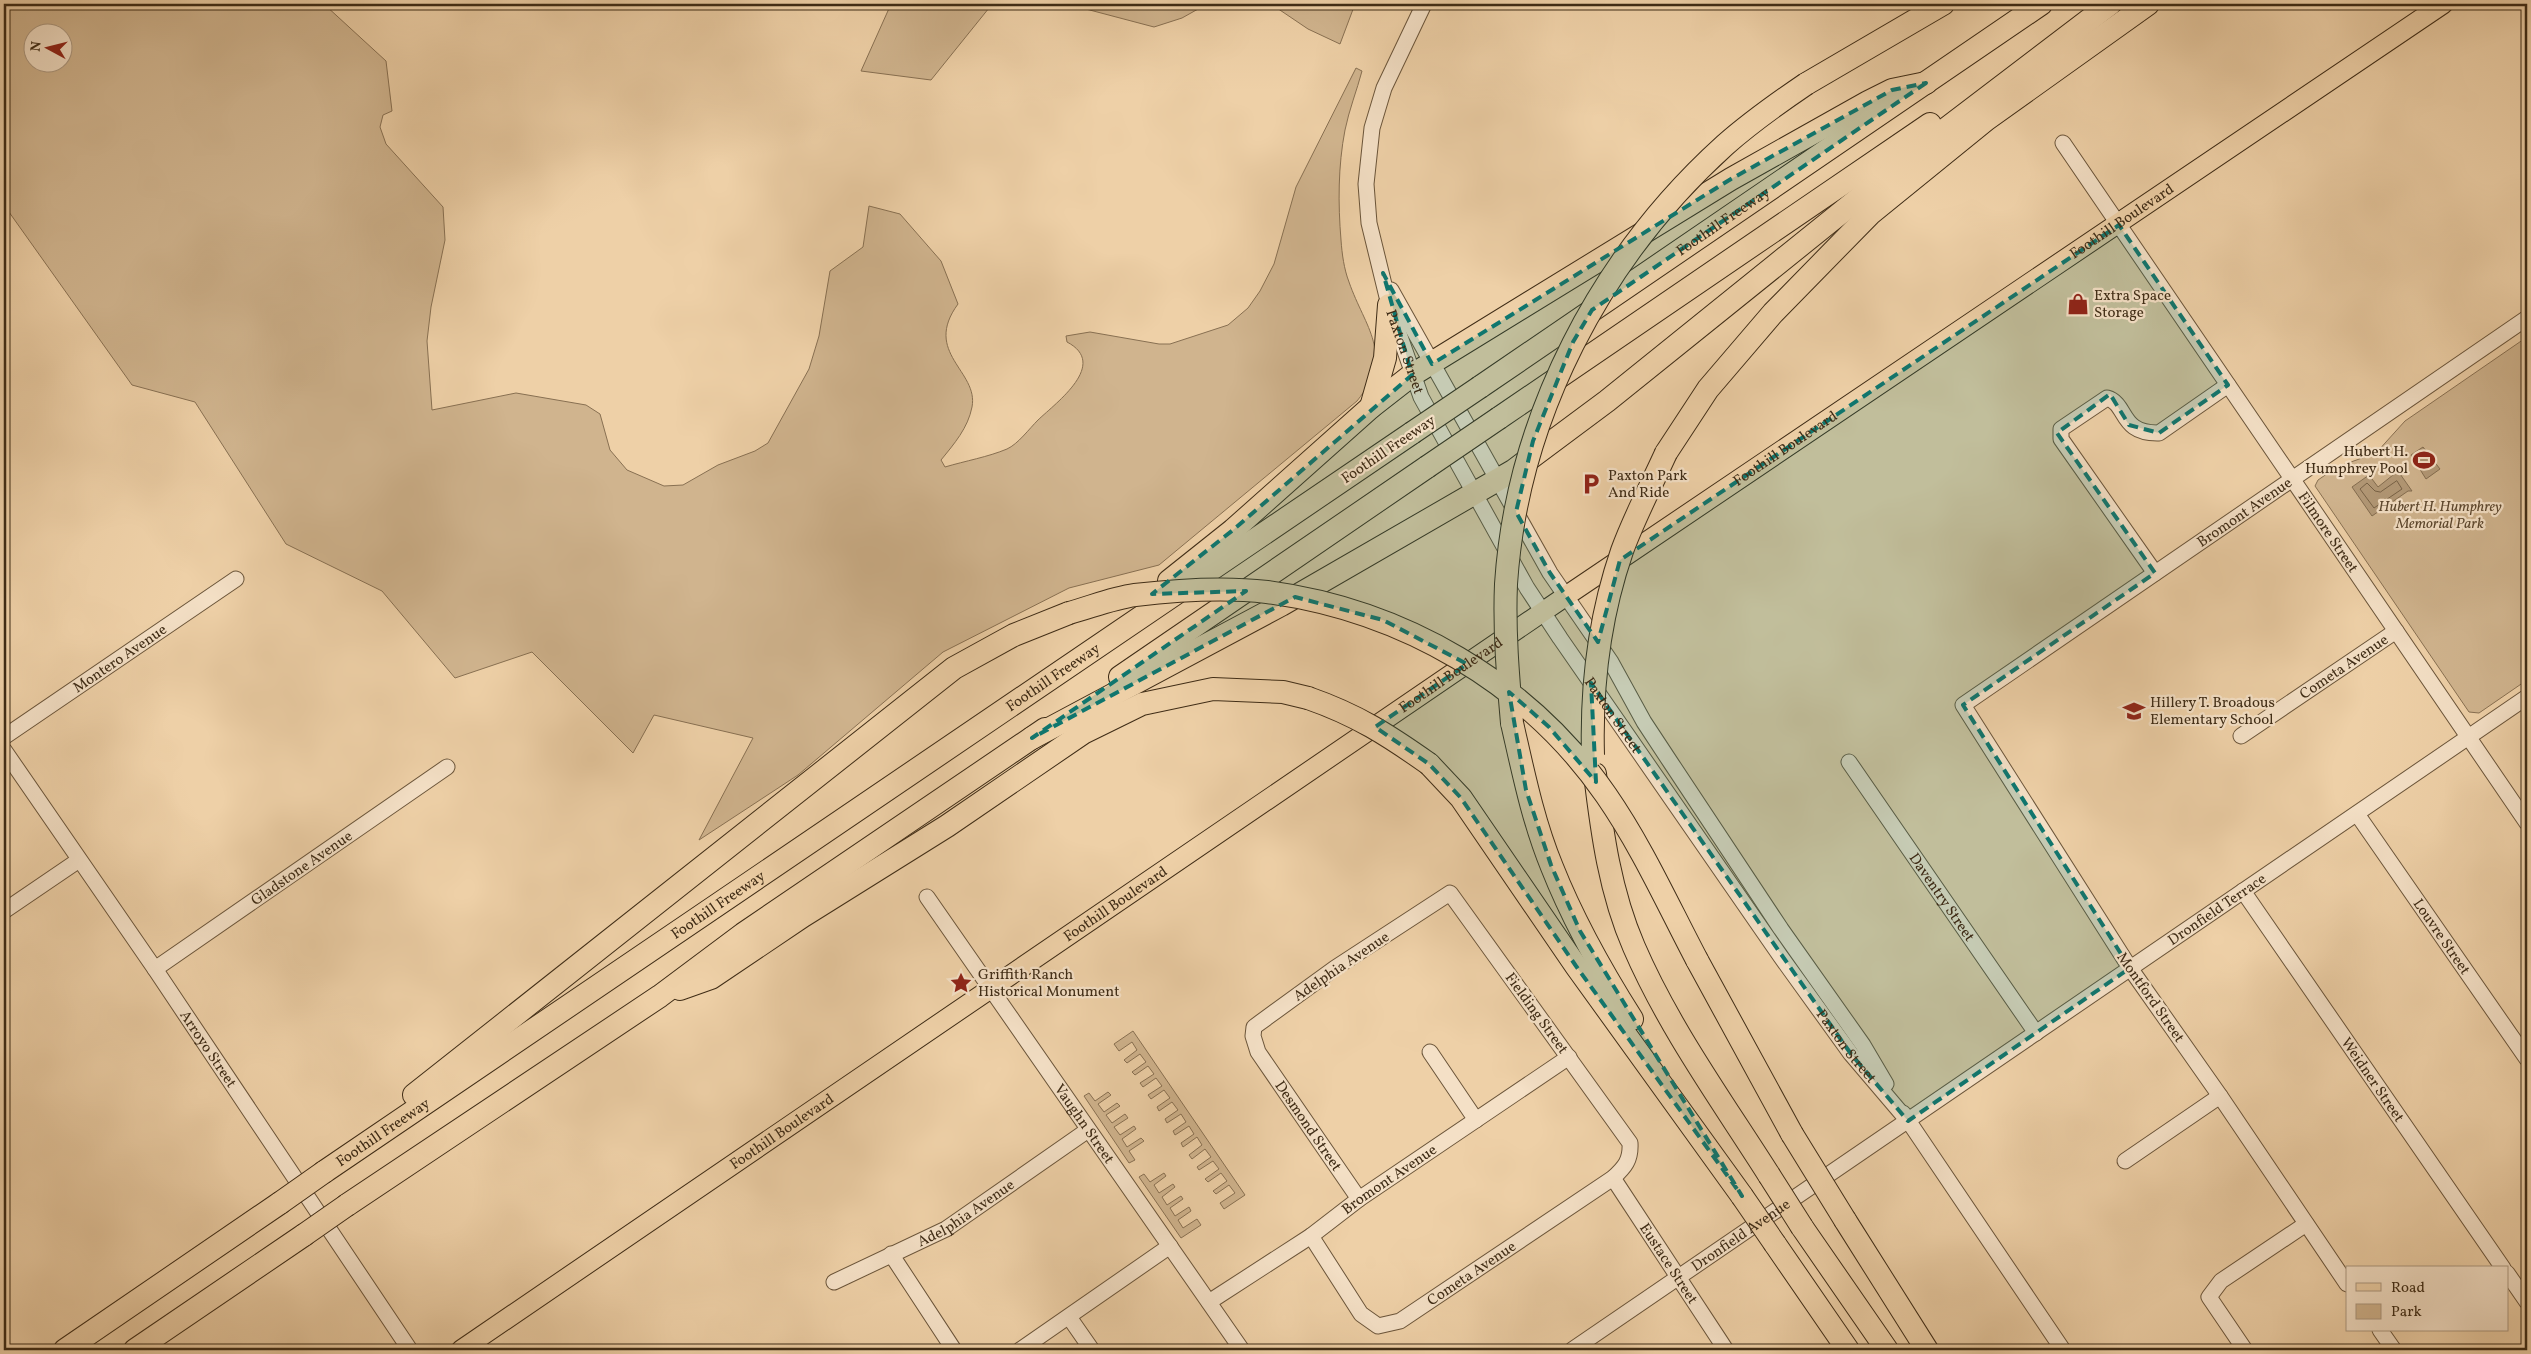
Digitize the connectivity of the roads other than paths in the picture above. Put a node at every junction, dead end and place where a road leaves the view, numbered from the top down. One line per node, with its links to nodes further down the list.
1 (1424, 4): 11 (street, Paxton Street)
2 (1944, 4): 60 (highway, bridge)
3 (2041, 4): 8 (highway, Foothill Freeway)
4 (2106, 4): 31 (highway, bridge)
5 (2110, 4): 19 (highway)
6 (2148, 4): 86 (highway, bridge)
7 (2443, 4): 10 (main road, Foothill Boulevard)
8 (1926, 82): 14 (highway); 27 (highway, Foothill Freeway, bridge)
9 (2063, 143): 10 (street, Filmore Street)
10 (2119, 224): 16 (street, Filmore Street); 23 (main road, Foothill Boulevard)
11 (1382, 273): 12 (street, Paxton Street); 14 (street, Paxton Street)
12 (1389, 305): 15 (street, Paxton Street); 17 (highway)
13 (2527, 318): 18 (street, Bromont Avenue)
14 (1432, 364): 15 (highway); 19 (street, Paxton Street)
15 (1412, 375): 17 (highway); 20 (street, Paxton Street)
16 (2228, 385): 18 (street, Filmore Street); 21 (street)
17 (1371, 407): 27 (highway)
18 (2292, 479): 21 (street, Bromont Avenue); 25 (street, Filmore Street)
19 (1498, 480): 20 (highway); 23 (street, Paxton Street)
20 (1475, 495): 24 (street, Paxton Street); 31 (highway)
21 (2155, 573): 28 (street, Bromont Avenue)
22 (236, 579): 30 (street, Montero Avenue)
23 (1566, 596): 24 (main road, Foothill Boulevard); 54 (street, Paxton Street)
24 (1543, 612): 45 (main road, Foothill Boulevard); 54 (street, Paxton Street)
25 (2396, 631): 29 (street, Cometa Avenue); 32 (street, Filmore Street)
26 (2527, 697): 32 (street, Dronfield Terrace)
27 (1012, 704): 58 (highway, Foothill Freeway)
28 (1963, 705): 43 (street, Montford Street)
29 (2241, 736)
30 (4, 737)
31 (1032, 738): 46 (highway)
32 (2469, 738): 36 (street, Dronfield Terrace); 37 (street, Filmore Street)
33 (4, 750): 38 (street, Arroyo Street)
34 (1848, 762): 47 (street, Daventry Street)
35 (447, 767): 44 (street, Gladstone Avenue)
36 (2358, 814): 39 (street, Dronfield Terrace); 51 (street, Louvre Street)
37 (2527, 823)
38 (79, 860): 42 (street); 44 (street, Arroyo Street)
39 (2243, 891): 43 (street, Dronfield Terrace); 66 (street, Weidner Street)
40 (1450, 893): 48 (street, Adelphia Avenue); 50 (street, Fielding Street)
41 (927, 897): 45 (street, Vaughn Street)
42 (4, 911)
43 (2130, 968): 47 (street, Dronfield Terrace); 52 (street, Montford Street)
44 (155, 969): 78 (street, Arroyo Street)
45 (991, 989): 55 (street, Vaughn Street); 79 (main road, Foothill Boulevard)
46 (660, 996): 60 (highway, bridge); 77 (highway, bridge)
47 (2036, 1033): 54 (street, Dronfield Terrace)
48 (1258, 1052): 61 (street, Desmond Street)
49 (1430, 1052): 53 (street)
50 (1569, 1058): 53 (street, Bromont Avenue); 56 (street, Fielding Street)
51 (2527, 1059)
52 (2220, 1096): 57 (street); 62 (street, Montford Street)
53 (1476, 1120): 61 (street, Bromont Avenue)
54 (1908, 1121): 68 (street, Dronfield Avenue); 88 (street, Paxton Street)
55 (1088, 1130): 64 (street, Vaughn Street); 65 (street, Adelphia Avenue)
56 (1622, 1133): 59 (street, Cometa Avenue)
57 (2124, 1160)
58 (324, 1172): 76 (highway, Foothill Freeway, bridge); 87 (highway, bridge)
59 (1613, 1178): 63 (street, Cometa Avenue); 68 (street, Eustace Street)
60 (1742, 1196): 85 (highway, bridge)
61 (1359, 1199): 63 (street, Bromont Avenue)
62 (2306, 1224): 70 (street, Montford Street); 89 (street)
63 (1310, 1236): 71 (street, Bromont Avenue)
64 (1170, 1246): 71 (street, Vaughn Street); 73 (street)
65 (891, 1254): 69 (street, Adelphia Avenue); 80 (street)
66 (2502, 1266)
67 (2508, 1275): 72 (street)
68 (1678, 1278): 75 (street, Dronfield Avenue); 84 (street, Eustace Street)
69 (834, 1282)
70 (2346, 1283)
71 (1209, 1302): 83 (street, Vaughn Street)
72 (2527, 1302)
73 (1069, 1317): 81 (street); 82 (street)
74 (2381, 1332): 90 (street)
75 (1576, 1349)
76 (65, 1350)
77 (135, 1350)
78 (410, 1350)
79 (461, 1350)
80 (954, 1350)
81 (1020, 1350)
82 (1092, 1350)
83 (1242, 1350)
84 (1726, 1350)
85 (1848, 1350)
86 (1887, 1350)
87 (1927, 1350)
88 (2063, 1350)
89 (2245, 1350)
90 (2394, 1350)

